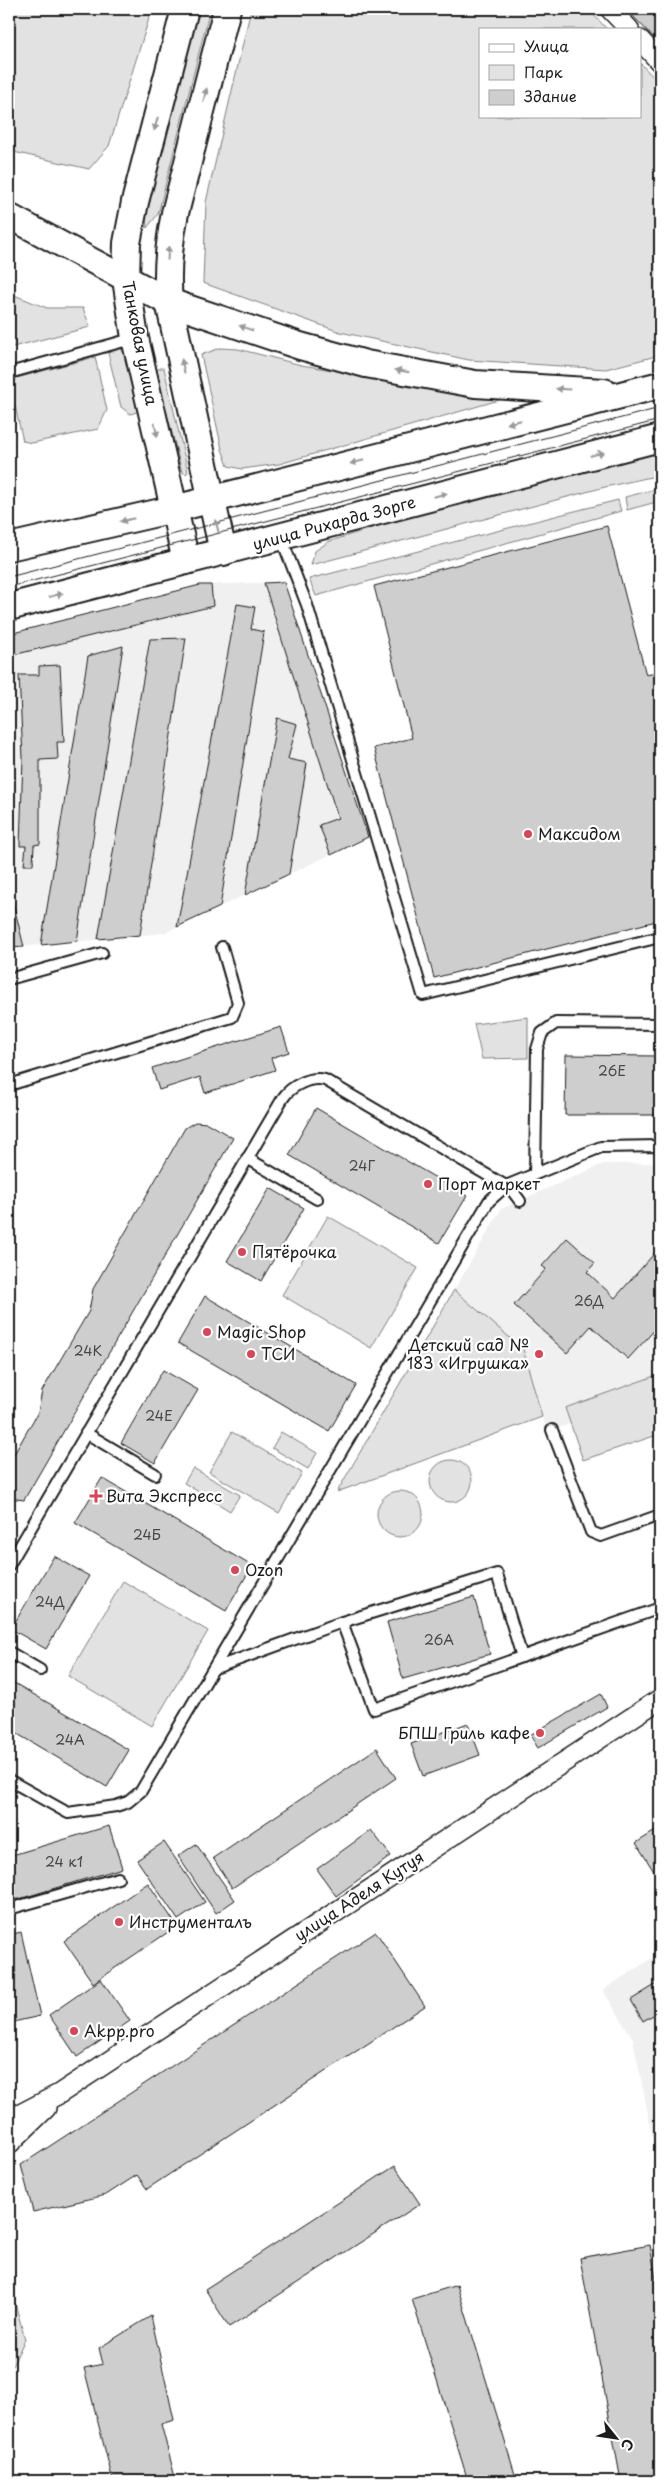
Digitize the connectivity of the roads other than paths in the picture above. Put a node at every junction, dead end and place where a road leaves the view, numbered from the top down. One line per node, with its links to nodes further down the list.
1 (186, 9): 8 (main road, Танковая улица, one-way to 8)
2 (227, 9): 9 (main road, one-way to 2)
3 (610, 9): 4 (street)
4 (628, 28)
5 (642, 42): 6 (street)
6 (660, 62)
7 (9, 216): 8 (street)
8 (126, 279): 9 (main road); 10 (main road, Танковая улица)
9 (170, 302): 13 (main road, one-way to 9); 15 (main road, one-way to 9)
10 (135, 338): 11 (lane); 16 (main road, Танковая улица, one-way to 16)
11 (9, 373)
12 (660, 385): 13 (main road)
13 (629, 393): 15 (main road, one-way to 15)
14 (660, 438): 17 (main road, улица Рихарда Зорге, one-way to 14)
15 (211, 500): 16 (main road); 19 (main road, one-way to 15)
16 (174, 509): 18 (main road, one-way to 18); 20 (main road, Танковая улица)
17 (281, 536): 19 (main road, улица Рихарда Зорге); 22 (lane)
18 (9, 547)
19 (223, 552): 20 (main road, улица Рихарда Зорге)
20 (186, 561): 21 (main road, улица Рихарда Зорге, one-way to 20)
21 (9, 608)
22 (660, 937)
23 (222, 947): 27 (lane)
24 (102, 953): 25 (lane)
25 (9, 979)
26 (660, 1024): 30 (lane)
27 (9, 1084)
28 (660, 1146): 30 (lane)
29 (247, 1158): 31 (lane); 32 (lane); 35 (lane)
30 (535, 1174): 31 (lane)
31 (507, 1186): 33 (lane); 43 (lane)
32 (317, 1199)
33 (520, 1201)
34 (552, 1430): 37 (lane)
35 (86, 1434): 36 (lane); 38 (lane)
36 (155, 1474)
37 (660, 1515)
38 (9, 1565)
39 (660, 1608): 42 (lane)
40 (342, 1622): 42 (lane); 42 (lane); 43 (lane)
41 (9, 1652): 44 (lane)
42 (522, 1657)
43 (215, 1668): 46 (lane)
44 (40, 1670)
45 (660, 1699): 49 (street, улица Аделя Кутуя)
46 (9, 1780)
47 (118, 1878): 48 (lane)
48 (9, 1908)
49 (59, 2094): 50 (street); 51 (street)
50 (9, 2120)
51 (9, 2144)

